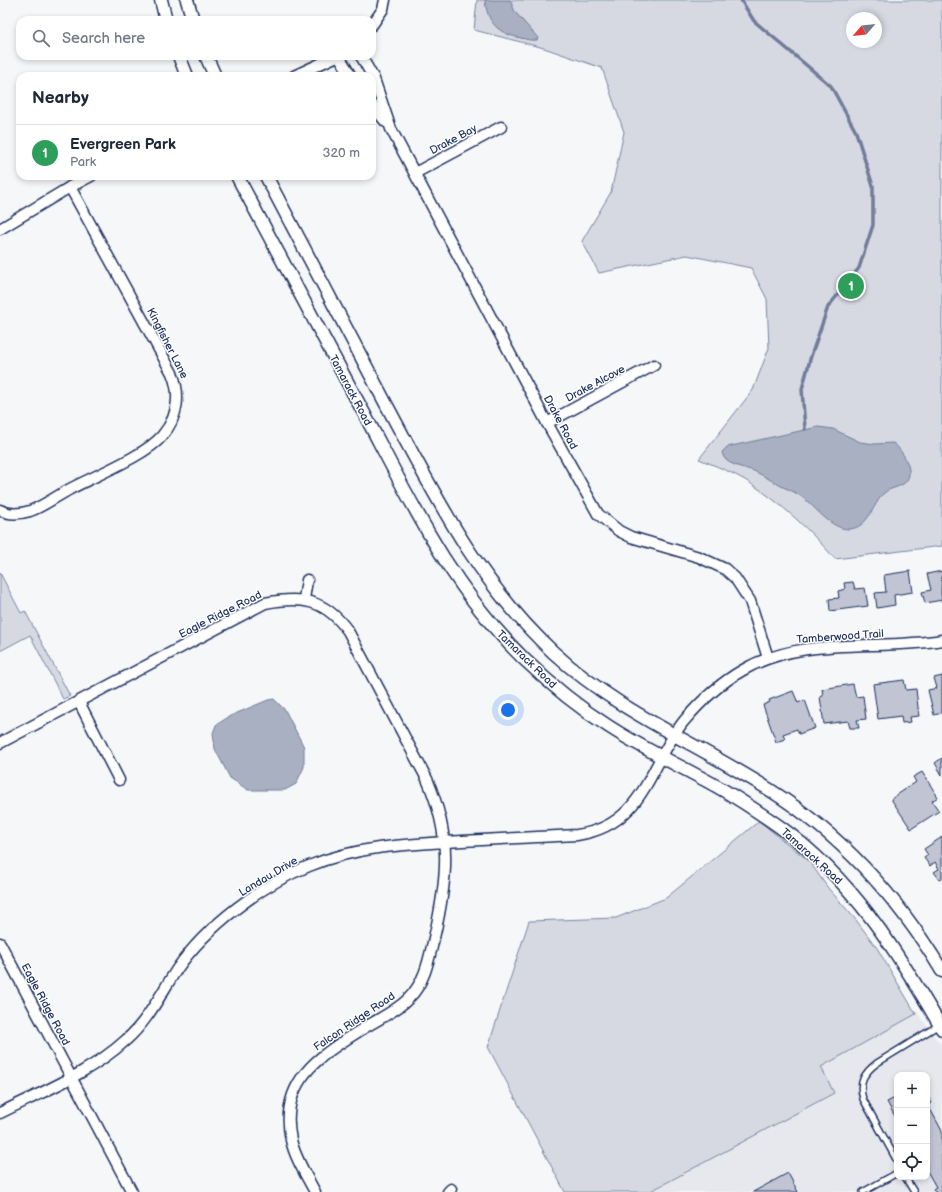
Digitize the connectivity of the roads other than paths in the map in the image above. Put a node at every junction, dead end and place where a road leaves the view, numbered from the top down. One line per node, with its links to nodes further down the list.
1 (161, 0): 4 (street)
2 (187, 0): 5 (street)
3 (386, 0): 6 (street)
4 (165, 16)
5 (192, 16)
6 (376, 19)
7 (180, 60): 12 (street)
8 (208, 60): 13 (street)
9 (329, 60): 14 (street)
10 (341, 60): 15 (street)
11 (363, 60): 16 (street, Drake Road)
12 (185, 72)
13 (213, 72)
14 (303, 72)
15 (348, 72)
16 (370, 72)
17 (376, 85): 20 (street, Drake Road)
18 (376, 110): 20 (street, Drake Road)
19 (501, 127): 21 (street, Drake Bay)
20 (391, 128): 21 (street, Drake Road)
21 (415, 173): 28 (street, Drake Road)
22 (83, 180): 25 (street)
23 (239, 180): 37 (street, Tamarack Road)
24 (268, 180): 35 (street, Tamarack Road)
25 (70, 186): 26 (street); 29 (street, Kingfisher Lane)
26 (0, 229)
27 (654, 365): 28 (street, Drake Alcove)
28 (547, 423): 33 (street, Drake Road)
29 (0, 510)
30 (307, 580): 31 (street)
31 (304, 599): 34 (street, Eagle Ridge Road); 39 (street, Eagle Ridge Road)
32 (942, 640): 33 (street, Tamberwood Trail)
33 (768, 658): 35 (street, Tamberwood Trail)
34 (79, 702): 36 (street, Eagle Ridge Road); 38 (street)
35 (674, 737): 37 (street, Tamberwood Trail); 41 (street, Tamarack Road)
36 (0, 743)
37 (662, 757): 39 (street, Landau Drive); 42 (street, Tamarack Road)
38 (119, 780)
39 (445, 842): 43 (street, Landau Drive); 49 (street, Falcon Ridge Road)
40 (0, 943): 43 (street, Eagle Ridge Road)
41 (942, 971)
42 (941, 1026): 45 (lane)
43 (71, 1077): 44 (street, Landau Drive); 48 (street)
44 (0, 1113)
45 (894, 1156)
46 (894, 1175): 50 (lane)
47 (908, 1180): 51 (lane)
48 (132, 1192)
49 (314, 1192)
50 (862, 1192)
51 (914, 1192)

